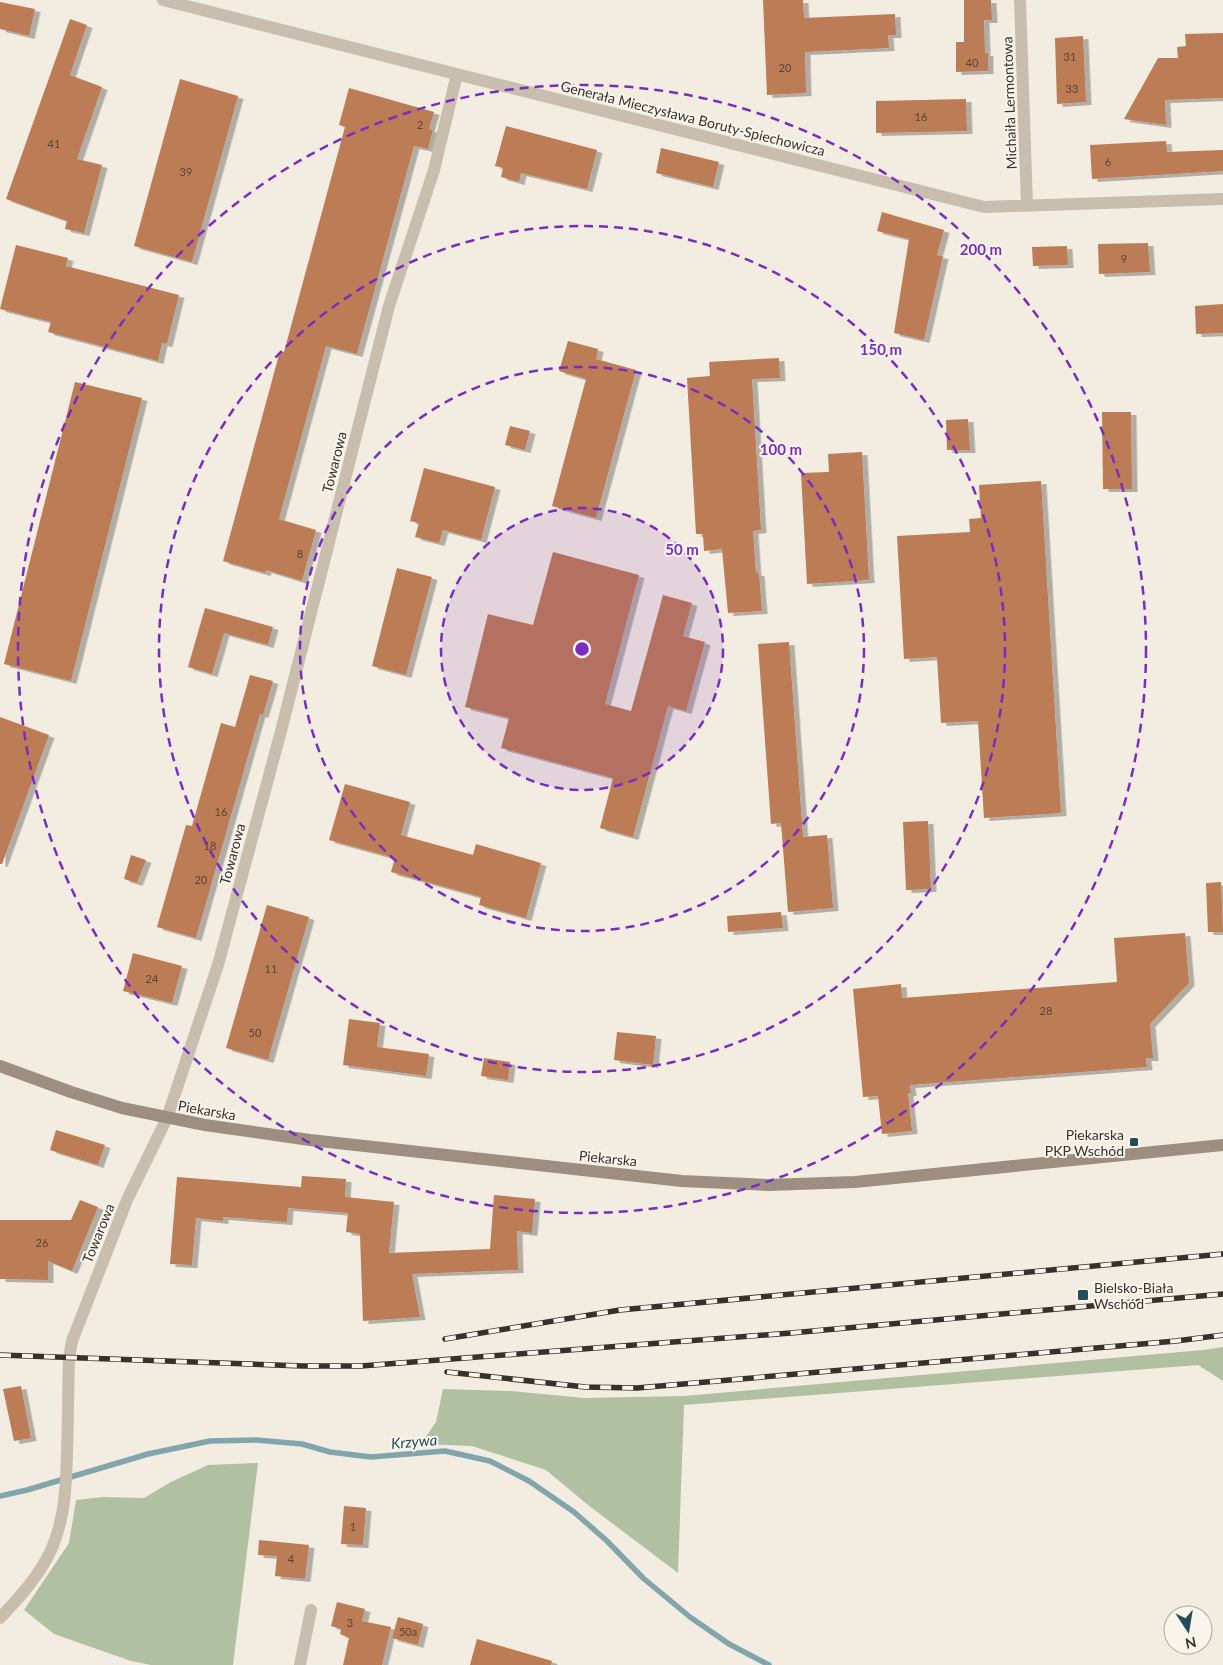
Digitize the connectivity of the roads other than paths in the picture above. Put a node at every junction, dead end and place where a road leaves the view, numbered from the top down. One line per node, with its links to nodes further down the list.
1 (163, 0): 3 (street, Generała Mieczysława Boruty-Spiechowicza)
2 (1020, 0): 5 (street, Michaiła Lermontowa)
3 (457, 74): 5 (street, Generała Mieczysława Boruty-Spiechowicza); 7 (street, Towarowa)
4 (1223, 199): 5 (street, Generała Mieczysława Boruty-Spiechowicza)
5 (1027, 206)
6 (0, 1066): 7 (street, Piekarska)
7 (167, 1118): 8 (street, Piekarska); 10 (street, Towarowa)
8 (1223, 1145)
9 (311, 1610): 11 (street)
10 (0, 1618)
11 (300, 1665)

